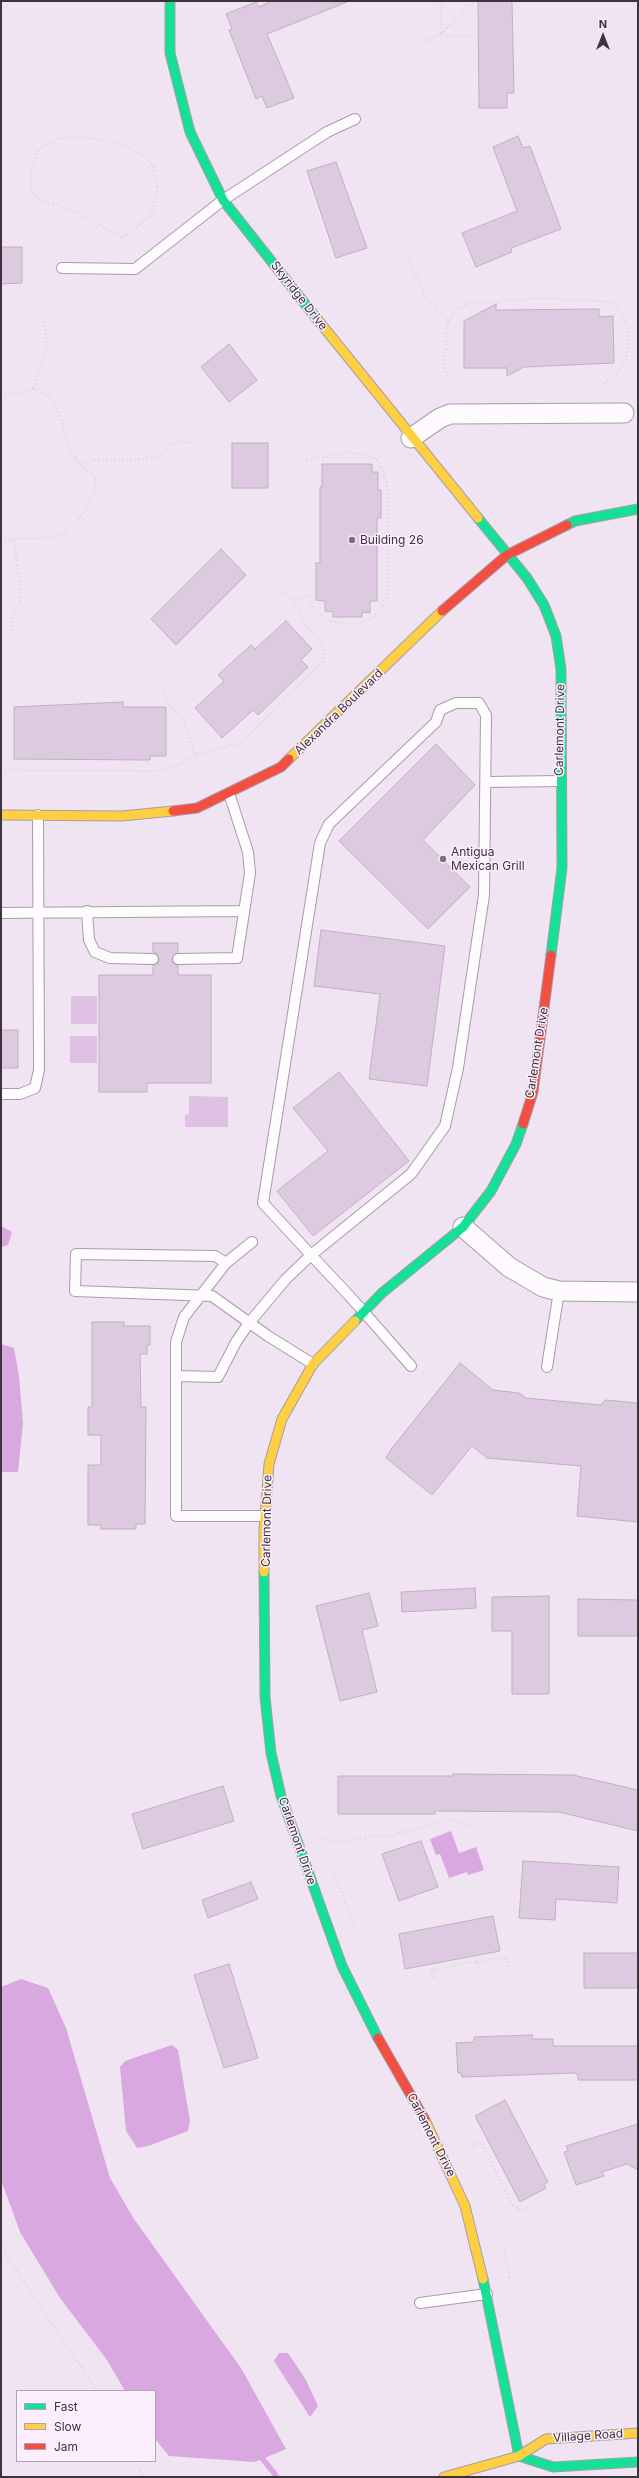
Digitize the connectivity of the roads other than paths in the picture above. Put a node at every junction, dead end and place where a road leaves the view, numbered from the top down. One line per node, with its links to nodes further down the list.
1 (170, 1): 3 (street, Skyridge Drive)
2 (355, 119): 3 (lane)
3 (223, 200): 4 (lane); 6 (street, Skyridge Drive)
4 (62, 268)
5 (624, 413): 6 (street)
6 (412, 438): 8 (street, Skyridge Drive)
7 (638, 509): 8 (street, Alexandra Boulevard)
8 (507, 555): 10 (street, Carlemont Drive); 11 (street, Alexandra Boulevard)
9 (487, 782): 10 (lane); 23 (lane); 23 (lane)
10 (560, 782): 21 (street, Carlemont Drive)
11 (229, 793): 13 (street, Alexandra Boulevard); 15 (lane)
12 (1, 815): 13 (street, Alexandra Boulevard)
13 (38, 815): 17 (lane)
14 (87, 911): 15 (lane); 17 (lane); 18 (lane)
15 (244, 912): 19 (lane)
16 (1, 913): 17 (lane)
17 (38, 913): 20 (lane)
18 (153, 959)
19 (178, 959)
20 (1, 1094)
21 (463, 1227): 25 (street); 28 (street, Carlemont Drive)
22 (252, 1242): 24 (lane)
23 (311, 1255): 28 (lane); 29 (lane)
24 (226, 1263): 27 (lane); 27 (lane)
25 (559, 1291): 26 (street); 32 (lane)
26 (638, 1292)
27 (202, 1295): 29 (lane); 33 (lane)
28 (363, 1311): 30 (street, Carlemont Drive); 31 (lane)
29 (249, 1323): 30 (lane); 33 (lane)
30 (313, 1364): 34 (street, Carlemont Drive)
31 (411, 1366)
32 (546, 1367)
33 (177, 1376): 34 (lane)
34 (265, 1516): 35 (street, Carlemont Drive)
35 (487, 2294): 36 (lane); 38 (street, Carlemont Drive)
36 (420, 2303)
37 (638, 2433): 38 (street, Village Road)
38 (519, 2456): 39 (street); 40 (street, Village Road)
39 (638, 2462)
40 (444, 2477)

